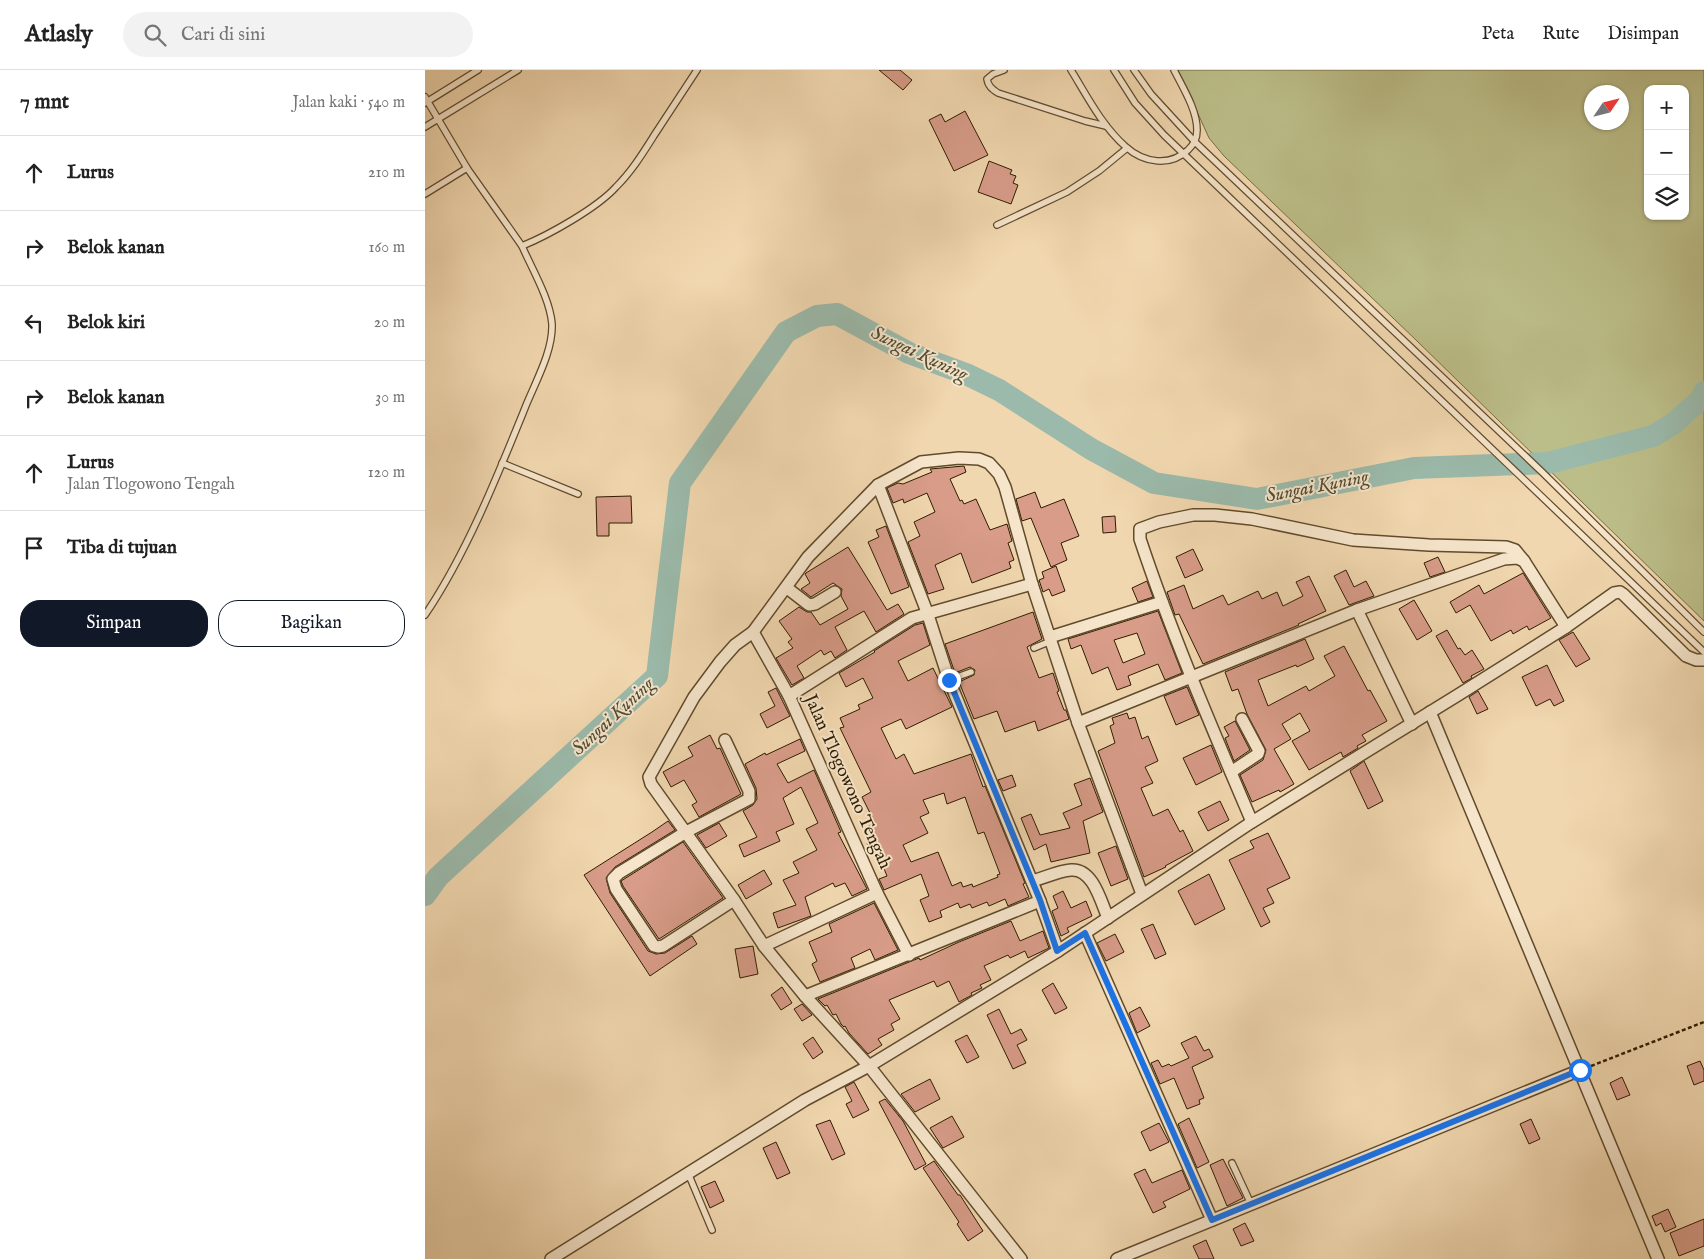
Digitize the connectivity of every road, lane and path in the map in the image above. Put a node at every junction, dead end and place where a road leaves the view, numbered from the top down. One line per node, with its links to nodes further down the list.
1 (478, 70): 9 (lane)
2 (518, 70): 10 (lane)
3 (697, 70): 19 (lane)
4 (1005, 70): 11 (lane)
5 (1071, 70): 11 (lane)
6 (1114, 70): 15 (lane)
7 (1134, 70): 13 (lane)
8 (1174, 70): 13 (lane)
9 (426, 101): 10 (lane)
10 (439, 118): 12 (lane); 16 (lane)
11 (1107, 126): 14 (lane)
12 (425, 127)
13 (1195, 142): 15 (lane); 33 (lane)
14 (1127, 148): 15 (lane); 18 (lane)
15 (1184, 153): 36 (lane)
16 (467, 168): 17 (lane); 19 (lane)
17 (425, 194)
18 (997, 225)
19 (522, 246): 20 (lane)
20 (502, 463): 22 (lane); 30 (lane)
21 (878, 485): 24 (street); 25 (street); 29 (street)
22 (578, 494)
23 (1524, 561): 27 (street); 28 (street); 31 (street)
24 (1032, 584): 29 (street, Jalan Tlogowono Tengah); 34 (street)
25 (787, 588): 26 (street); 32 (street)
26 (835, 592)
27 (1162, 602): 34 (street); 39 (street)
28 (1357, 610): 39 (street); 45 (street)
29 (927, 612): 40 (street); 41 (street, Jalan Tlogowono Tengah)
30 (425, 615)
31 (1566, 627): 37 (street); 42 (street)
32 (753, 632): 41 (street); 49 (street)
33 (1704, 632)
34 (1050, 639): 35 (lane); 44 (street)
35 (1034, 648)
36 (1704, 652)
37 (1704, 660)
38 (971, 672): 40 (lane)
39 (1192, 678): 44 (street); 47 (street)
40 (949, 680): 50 (street)
41 (789, 696): 51 (street, Jalan Tlogowono Tengah)
42 (1430, 712): 45 (street); 63 (street)
43 (1242, 719): 47 (street)
44 (1078, 723): 52 (street)
45 (1413, 724): 48 (street)
46 (725, 740): 49 (street)
47 (1231, 772): 48 (street)
48 (1252, 822): 52 (street)
49 (686, 832): 53 (street); 53 (street)
50 (1032, 881): 54 (street); 55 (street)
51 (877, 893): 57 (street); 59 (street, Jalan Tlogowono Tengah)
52 (1142, 894): 55 (street)
53 (734, 900): 57 (street)
54 (1040, 900): 58 (street); 59 (street)
55 (1108, 918): 56 (street)
56 (1085, 933): 58 (street); 67 (street)
57 (764, 946): 60 (street)
58 (1057, 951): 62 (street)
59 (909, 955): 60 (street)
60 (805, 996): 62 (street)
61 (1704, 1022): 63 (path)
62 (869, 1066): 65 (street); 70 (street)
63 (1580, 1070): 66 (street); 72 (street)
64 (1232, 1163): 66 (lane)
65 (688, 1173): 68 (lane); 69 (street)
66 (1251, 1204): 67 (street)
67 (1212, 1220): 71 (street)
68 (712, 1230)
69 (551, 1259)
70 (1021, 1259)
71 (1117, 1259)
72 (1658, 1259)

